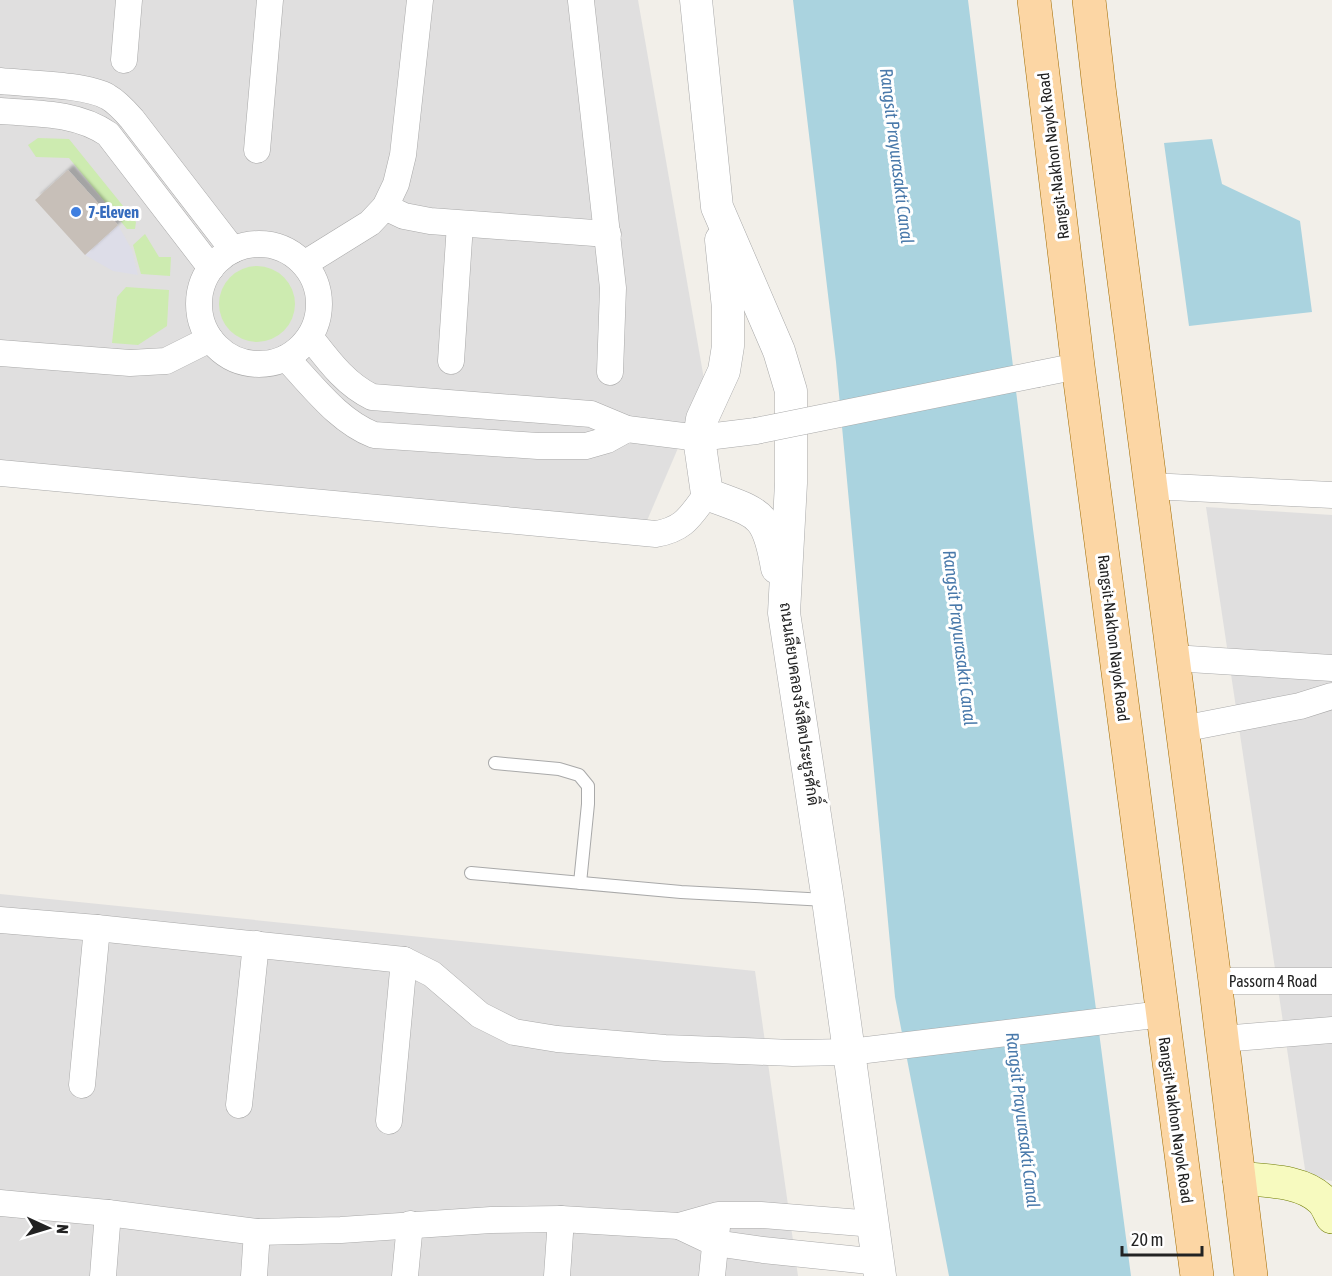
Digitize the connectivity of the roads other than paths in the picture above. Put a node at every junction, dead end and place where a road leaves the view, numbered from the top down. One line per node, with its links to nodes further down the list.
1 (129, 0): 8 (street)
2 (270, 0): 11 (street)
3 (420, 0): 12 (street)
4 (696, 0): 13 (street, ถนนเลียบคลองรังสิตประยูรศักดิ์)
5 (1034, 0): 24 (main road, Rangsit-Nakhon Nayok Road)
6 (1089, 0): 29 (main road)
7 (581, 1): 15 (street)
8 (124, 60)
9 (0, 81): 16 (street)
10 (0, 111): 18 (street)
11 (257, 150)
12 (385, 207): 14 (street); 17 (street)
13 (717, 207): 27 (street); 32 (street, ถนนเลียบคลองรังสิตประยูรศักดิ์)
14 (460, 224): 15 (street); 23 (street)
15 (608, 234): 25 (street)
16 (233, 250): 17 (street); 18 (street)
17 (304, 264): 19 (street)
18 (211, 268): 20 (street)
19 (309, 337): 22 (street); 26 (street)
20 (210, 339): 21 (street); 22 (street)
21 (0, 354)
22 (286, 358): 26 (street)
23 (451, 361)
24 (1078, 366): 27 (street, bridge); 47 (main road, Rangsit-Nakhon Nayok Road)
25 (610, 372)
26 (627, 429): 27 (street)
27 (699, 438): 30 (street)
28 (0, 473): 30 (street)
29 (1150, 486): 31 (street); 33 (main road)
30 (707, 494): 32 (street)
31 (1332, 495)
32 (784, 613): 40 (street, ถนนเลียบคลองรังสิตประยูรศักดิ์)
33 (1173, 658): 34 (street); 36 (main road)
34 (1332, 668)
35 (1332, 696): 36 (street)
36 (1182, 729): 45 (main road)
37 (495, 763): 39 (lane)
38 (471, 873): 39 (lane)
39 (580, 883): 40 (lane)
40 (828, 900): 50 (street, ถนนเลียบคลองรังสิตประยูรศักดิ์)
41 (0, 920): 42 (street)
42 (97, 928): 43 (street); 51 (street)
43 (256, 944): 44 (street); 52 (street)
44 (404, 960): 50 (street); 53 (street)
45 (1215, 981): 46 (street, Passorn 4 Road); 49 (main road)
46 (1332, 981)
47 (1162, 1014): 50 (street); 71 (main road, Rangsit-Nakhon Nayok Road)
48 (1332, 1030): 49 (street)
49 (1222, 1039): 54 (main road)
50 (862, 1051): 61 (street, ถนนเลียบคลองรังสิตประยูรศักดิ์)
51 (82, 1085)
52 (239, 1104)
53 (389, 1121)
54 (1239, 1178): 58 (main road); 72 (main road)
55 (0, 1203): 56 (street)
56 (108, 1213): 63 (street); 66 (street)
57 (718, 1215): 61 (street); 62 (street); 64 (street)
58 (1332, 1217)
59 (561, 1219): 60 (street); 62 (street); 69 (street)
60 (410, 1224): 63 (street); 68 (street)
61 (874, 1224): 65 (street, ถนนเลียบคลองรังสิตประยูรศักดิ์)
62 (679, 1226): 64 (street)
63 (257, 1232): 67 (street)
64 (715, 1243): 65 (street); 70 (street)
65 (879, 1269)
66 (103, 1276)
67 (254, 1276)
68 (405, 1276)
69 (557, 1276)
70 (712, 1276)
71 (1197, 1276)
72 (1251, 1276)

